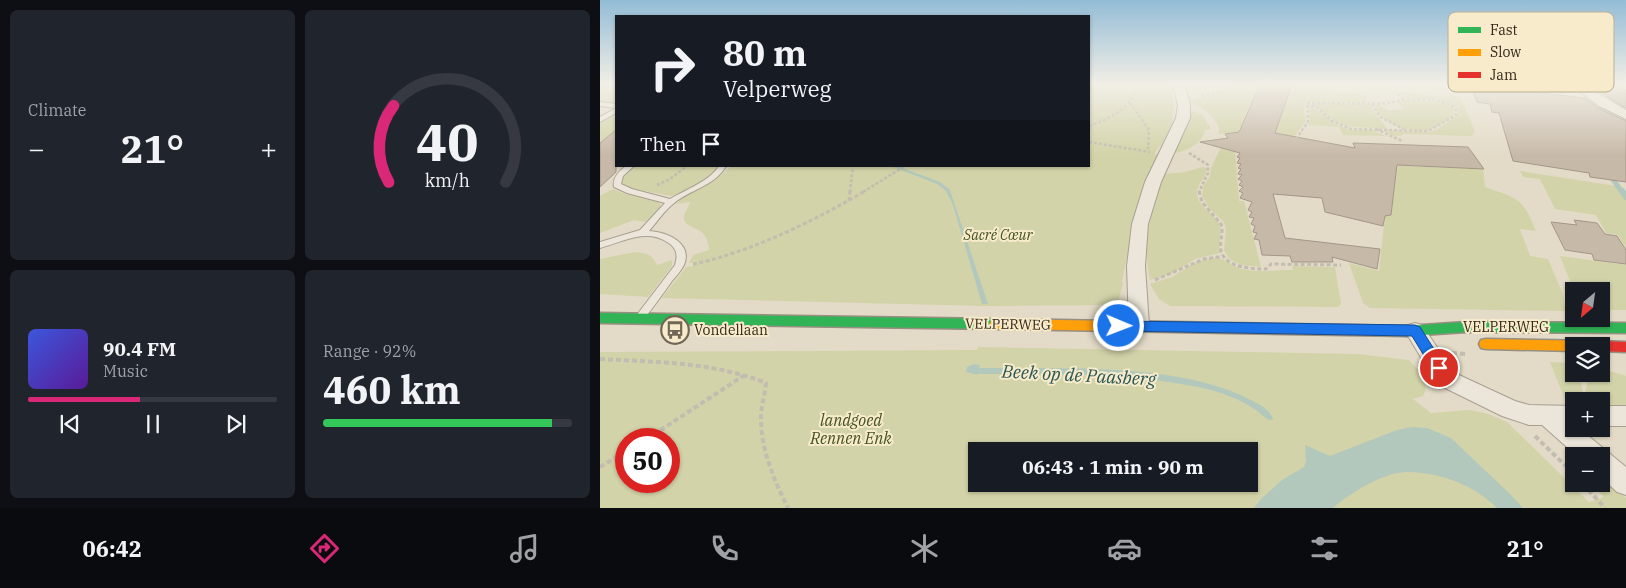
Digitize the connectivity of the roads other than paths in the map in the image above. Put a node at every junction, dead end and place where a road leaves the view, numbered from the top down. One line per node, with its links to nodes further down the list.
1 (615, 109): 5 (lane)
2 (1184, 109): 13 (street)
3 (1613, 109): 4 (street)
4 (1626, 116)
5 (600, 120)
6 (630, 167): 8 (lane)
7 (722, 167): 8 (lane)
8 (670, 202): 9 (lane)
9 (643, 232): 10 (lane); 12 (lane)
10 (600, 245)
11 (600, 318): 12 (main road, VELPERWEG)
12 (639, 318): 13 (main road, VELPERWEG)
13 (1139, 326): 15 (main road, VELPERWEG)
14 (1626, 328): 15 (main road, VELPERWEG)
15 (1415, 330): 16 (main road, VELPERWEG); 21 (street)
16 (1460, 340)
17 (1478, 344): 18 (main road, VELPERWEG)
18 (1565, 345)
19 (1610, 346): 20 (main road, VELPERWEG)
20 (1626, 347)
21 (1547, 416): 22 (street); 25 (street)
22 (1565, 416)
23 (1610, 416): 24 (street)
24 (1626, 416)
25 (1584, 447)
26 (1610, 470): 27 (street)
27 (1626, 483)

